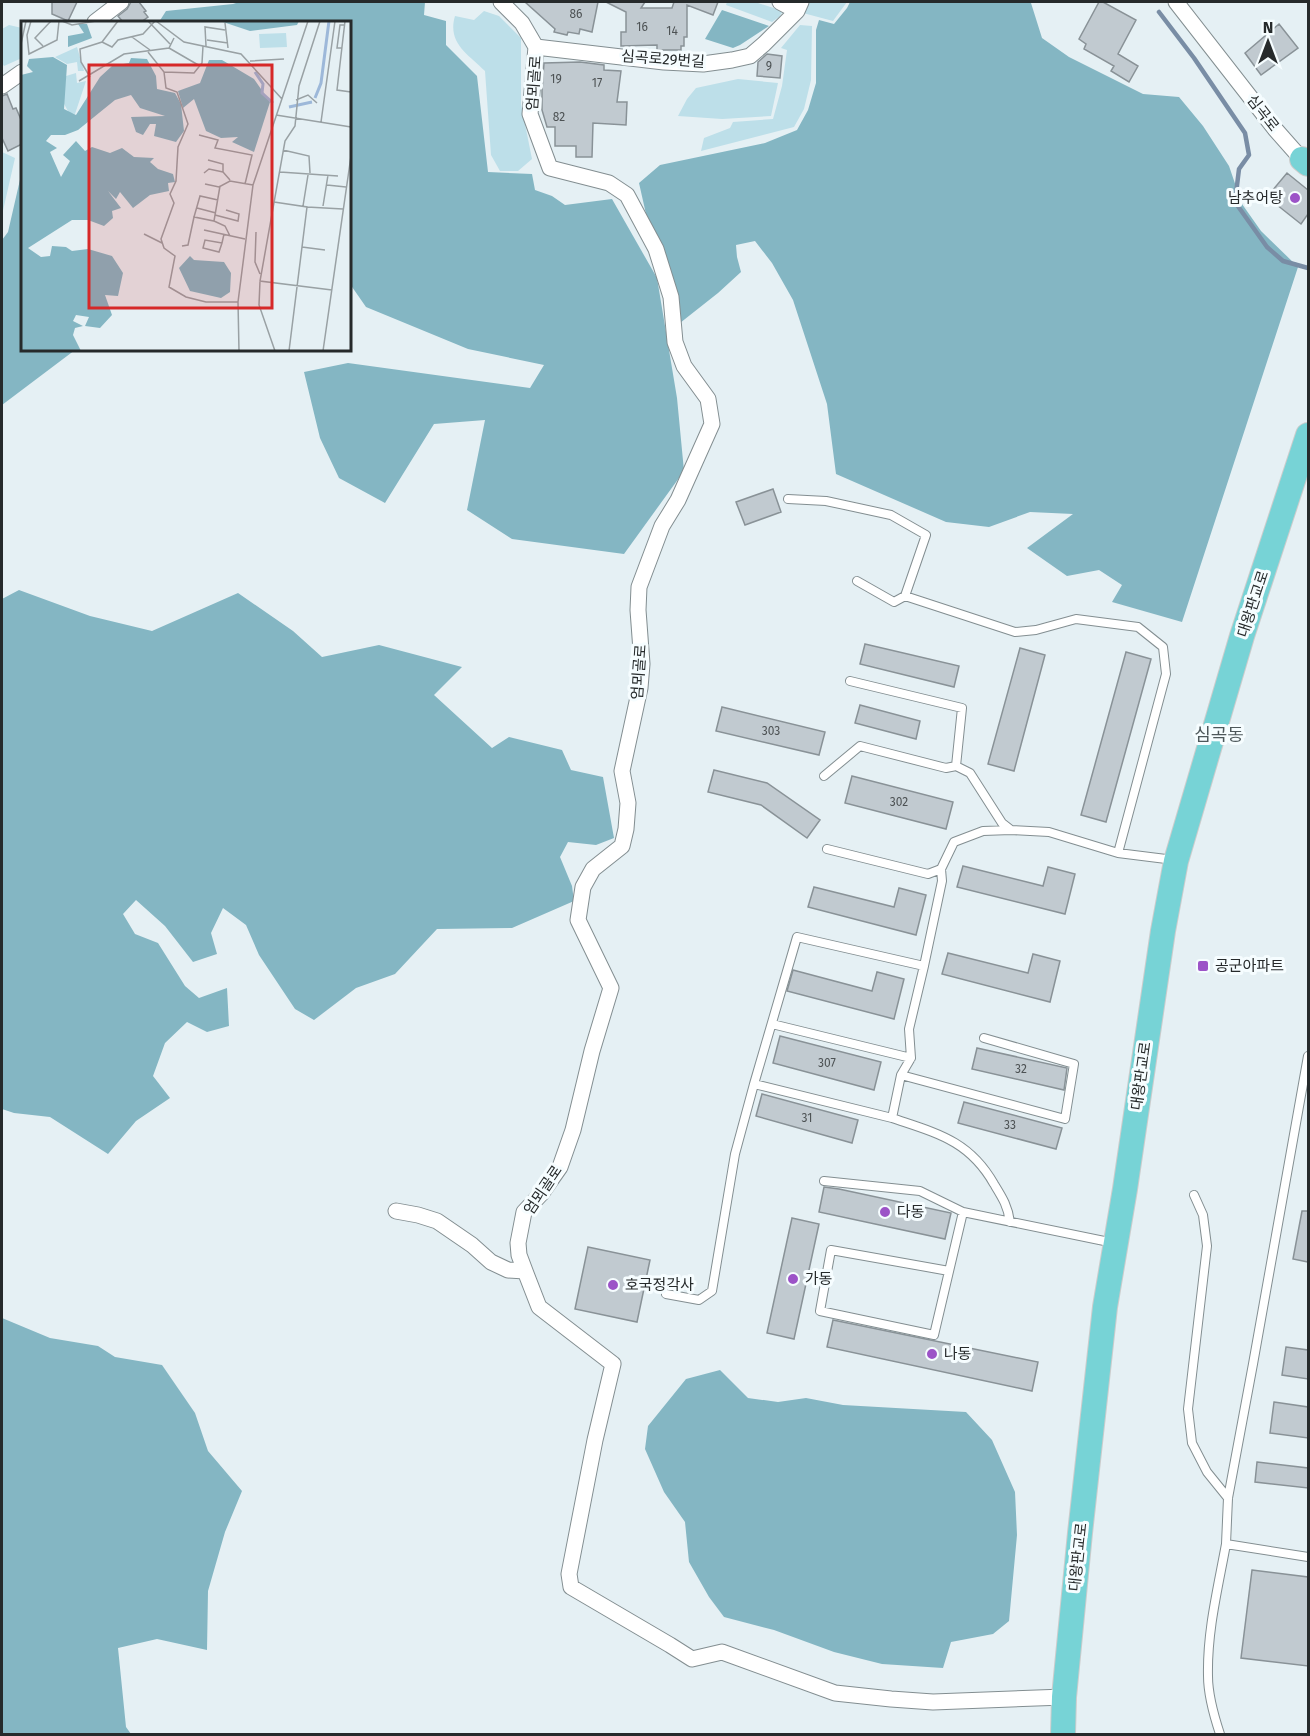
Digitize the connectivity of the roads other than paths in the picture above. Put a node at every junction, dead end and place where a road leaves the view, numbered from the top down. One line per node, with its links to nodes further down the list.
1 (121, 2): 6 (street)
2 (501, 2): 7 (street, 엄뫼골로)
3 (780, 2): 5 (street)
4 (1176, 2): 10 (street, 심곡로)
5 (799, 6): 7 (street, 심곡로29번길)
6 (96, 21)
7 (536, 47): 37 (street, 엄뫼골로)
8 (21, 73): 9 (street)
9 (3, 82)
10 (1306, 163)
11 (1308, 435): 21 (main road, 대왕판교로)
12 (788, 499): 14 (lane)
13 (856, 581): 14 (lane)
14 (905, 596): 20 (lane)
15 (850, 681): 16 (lane)
16 (956, 766): 17 (lane); 18 (lane)
17 (824, 776)
18 (1011, 830): 20 (lane); 22 (lane)
19 (828, 849): 22 (lane)
20 (1118, 854): 21 (lane)
21 (1176, 861): 36 (main road, 대왕판교로)
22 (941, 869): 23 (lane)
23 (924, 966): 24 (lane); 27 (lane)
24 (772, 1024): 27 (lane); 29 (lane)
25 (984, 1038): 28 (lane)
26 (1308, 1056): 40 (lane)
27 (911, 1058): 28 (lane)
28 (902, 1075): 30 (lane)
29 (754, 1084): 30 (lane); 39 (lane)
30 (892, 1118): 35 (lane)
31 (824, 1181): 34 (lane)
32 (1194, 1195): 40 (lane)
33 (396, 1211): 37 (street)
34 (963, 1212): 35 (lane); 38 (lane)
35 (1010, 1222): 36 (lane)
36 (1116, 1244): 43 (main road, 대왕판교로)
37 (525, 1271): 43 (street, 엄뫼골로)
38 (949, 1271): 38 (lane)
39 (666, 1294)
40 (1228, 1498): 41 (lane)
41 (1226, 1544): 42 (lane); 45 (lane)
42 (1308, 1557)
43 (1064, 1697): 44 (main road, 대왕판교로)
44 (1063, 1734)
45 (1220, 1734)

